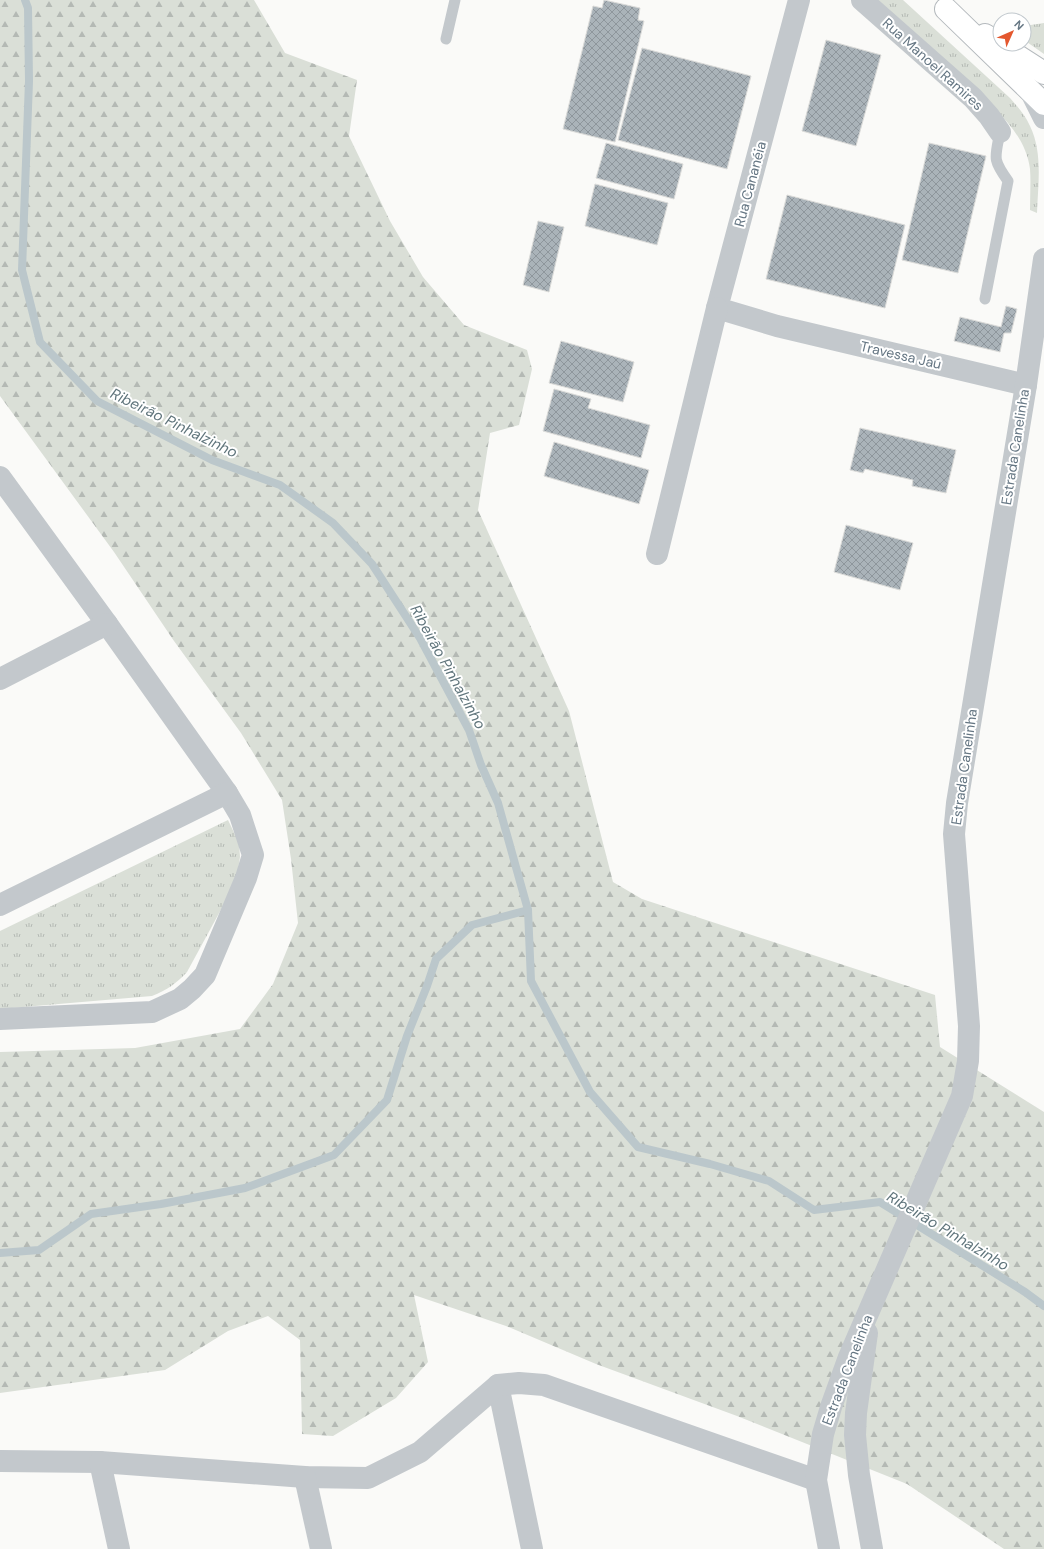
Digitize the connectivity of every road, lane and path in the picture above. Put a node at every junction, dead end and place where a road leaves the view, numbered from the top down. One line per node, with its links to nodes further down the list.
1 (455, 0): 5 (lane)
2 (799, 0): 13 (street, Rua Cananéia)
3 (862, 0): 9 (street, Rua Manoel Ramires)
4 (940, 5): 6 (highway); 7 (highway)
5 (446, 39)
6 (1044, 73)
7 (1037, 98): 8 (street)
8 (1044, 118)
9 (1000, 132): 11 (lane)
10 (1044, 259): 12 (street, Estrada Canelinha)
11 (985, 299)
12 (1041, 302): 14 (street, Estrada Canelinha)
13 (717, 308): 14 (street, Travessa Jaú); 16 (street, Rua Cananéia)
14 (1026, 385): 22 (street, Estrada Canelinha)
15 (0, 477): 17 (street)
16 (657, 554)
17 (108, 624): 18 (street); 19 (street)
18 (0, 679)
19 (227, 794): 20 (street); 21 (street)
20 (0, 905)
21 (0, 1019)
22 (870, 1308): 27 (street, Estrada Canelinha); 32 (street, Estrada Canelinha)
23 (498, 1386): 26 (street); 27 (street); 30 (street)
24 (0, 1460): 25 (street)
25 (100, 1462): 26 (street); 28 (street)
26 (305, 1477): 29 (street)
27 (816, 1480): 31 (street, Estrada Canelinha)
28 (118, 1549)
29 (321, 1549)
30 (532, 1549)
31 (829, 1549)
32 (872, 1549)

